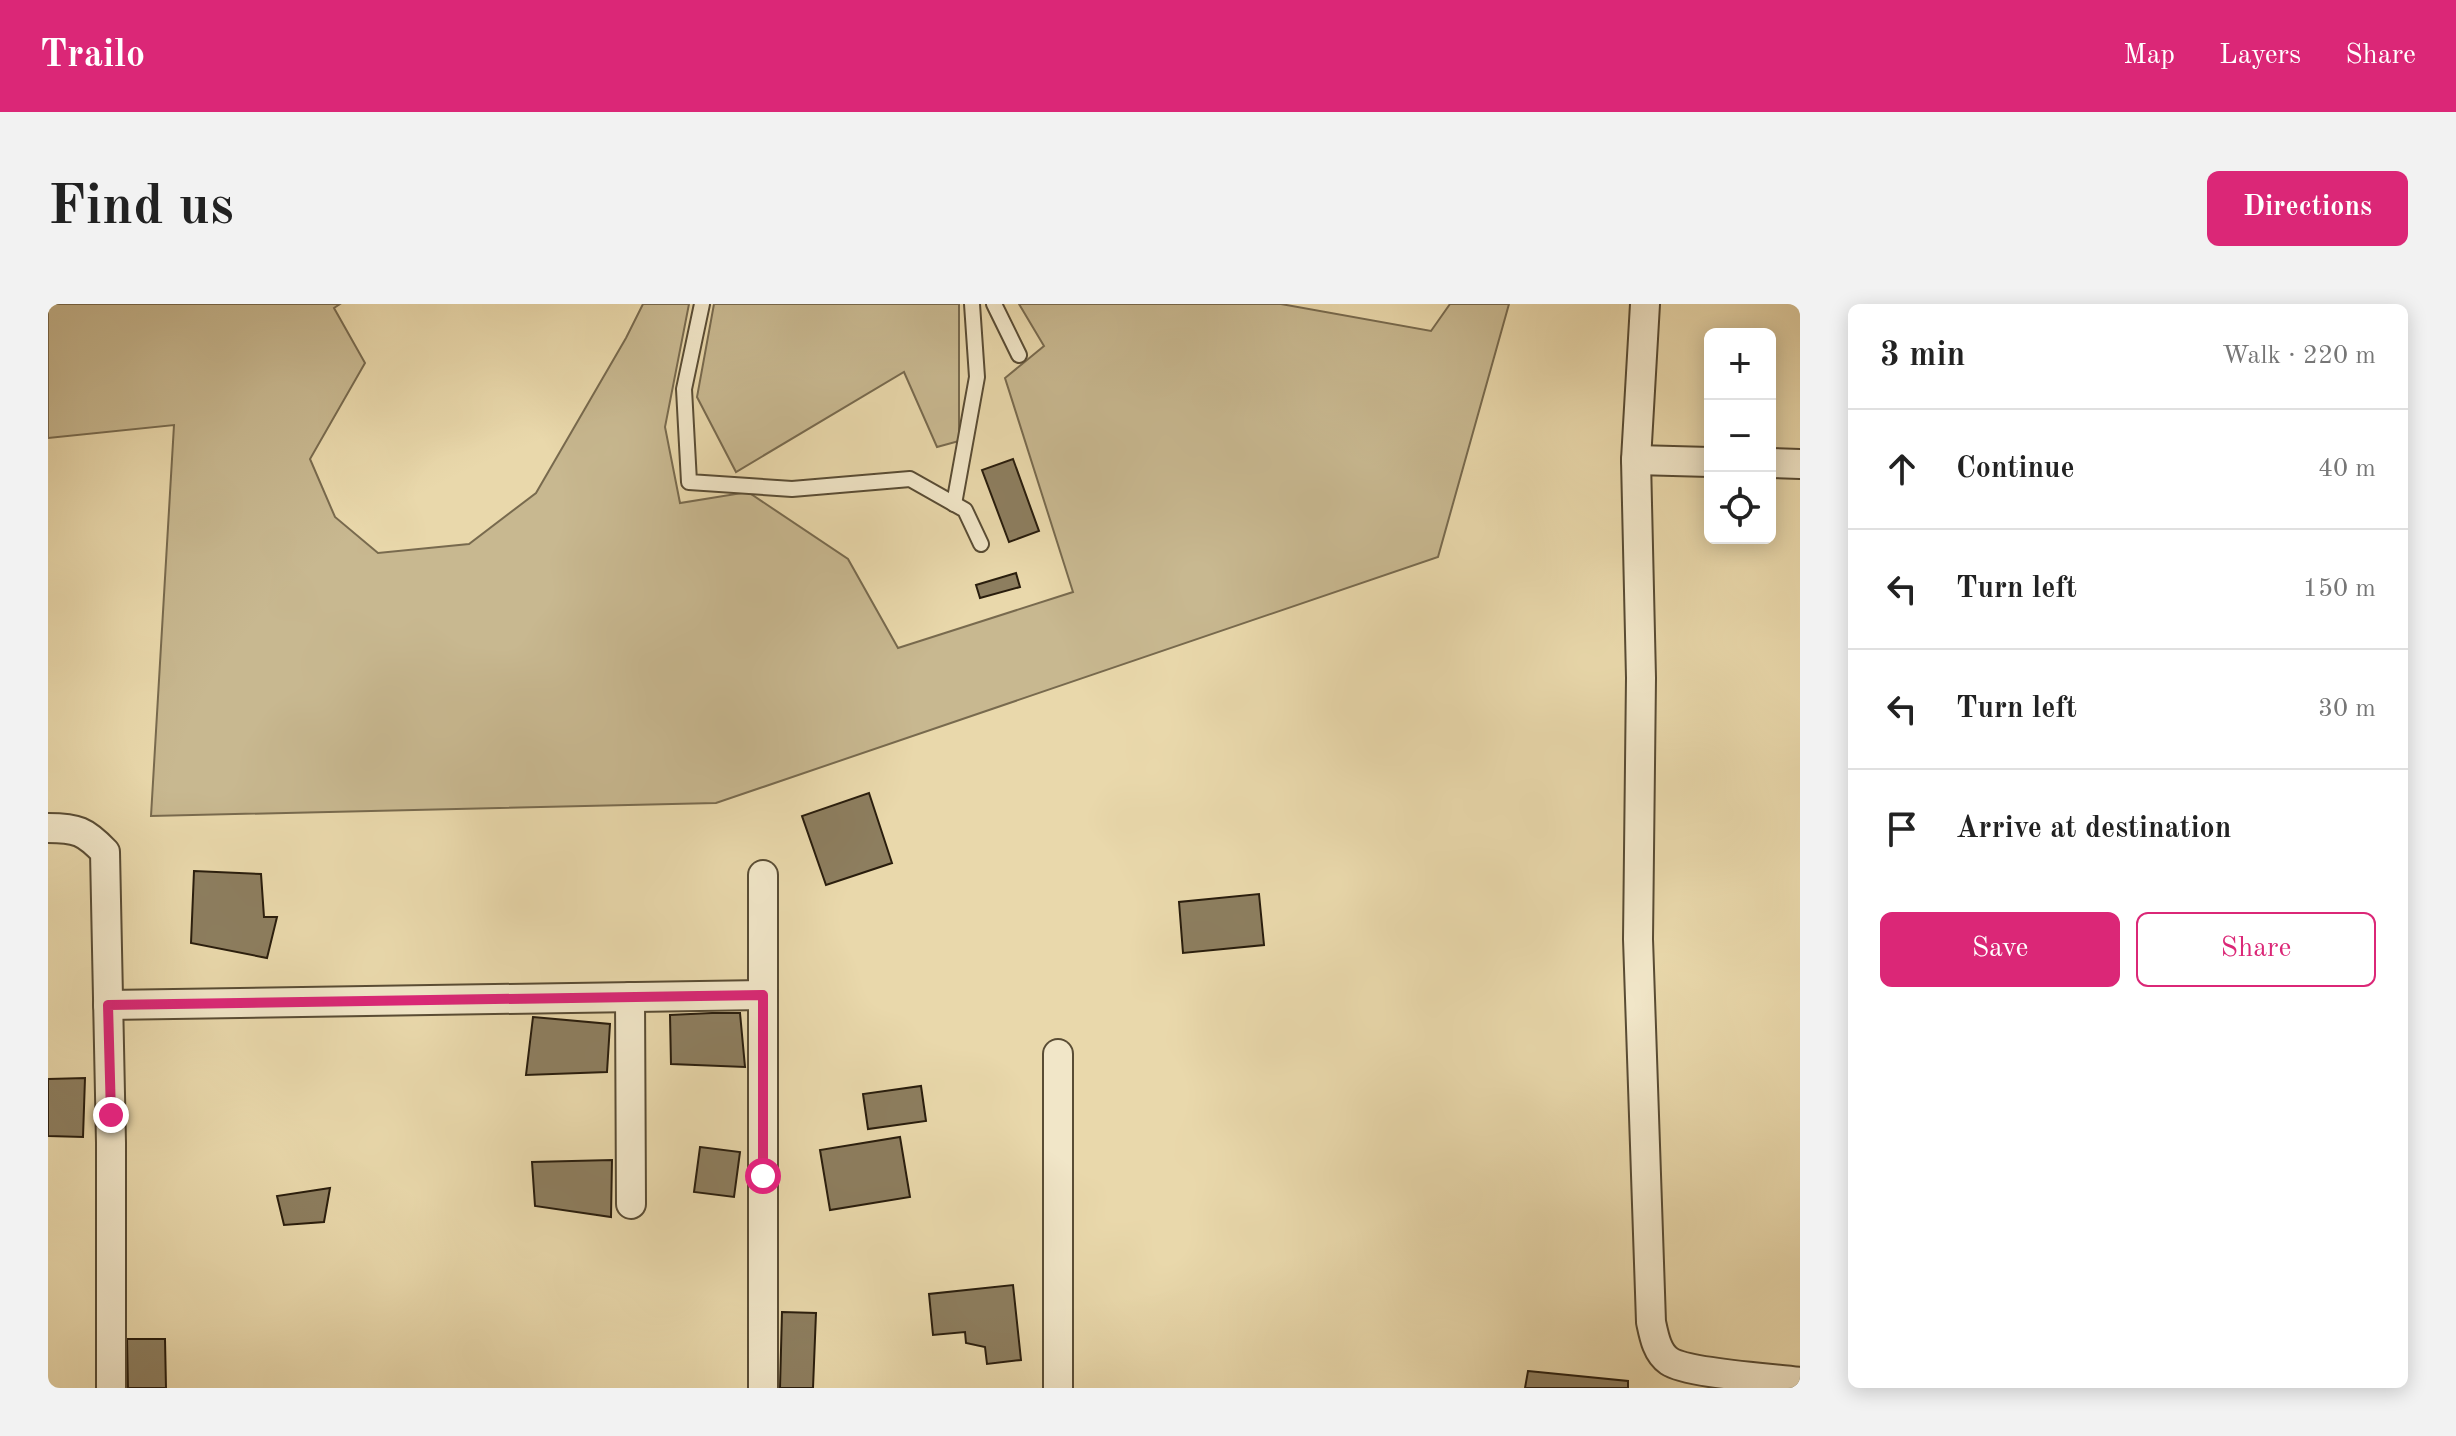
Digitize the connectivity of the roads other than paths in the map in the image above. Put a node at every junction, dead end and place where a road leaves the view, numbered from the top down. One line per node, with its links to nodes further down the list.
1 (702, 304): 10 (lane)
2 (972, 304): 10 (lane)
3 (994, 304): 5 (lane)
4 (1645, 304): 6 (street)
5 (1019, 355)
6 (1636, 460): 7 (street); 19 (street)
7 (1704, 462)
8 (1776, 463): 9 (street)
9 (1800, 464)
10 (954, 504): 11 (lane)
11 (981, 544)
12 (48, 828): 16 (street)
13 (763, 875): 14 (street)
14 (763, 995): 15 (street); 21 (street)
15 (630, 997): 16 (street); 18 (street)
16 (108, 1005): 20 (street)
17 (1058, 1054): 22 (street)
18 (631, 1204)
19 (1800, 1382)
20 (111, 1388)
21 (763, 1388)
22 (1058, 1388)

